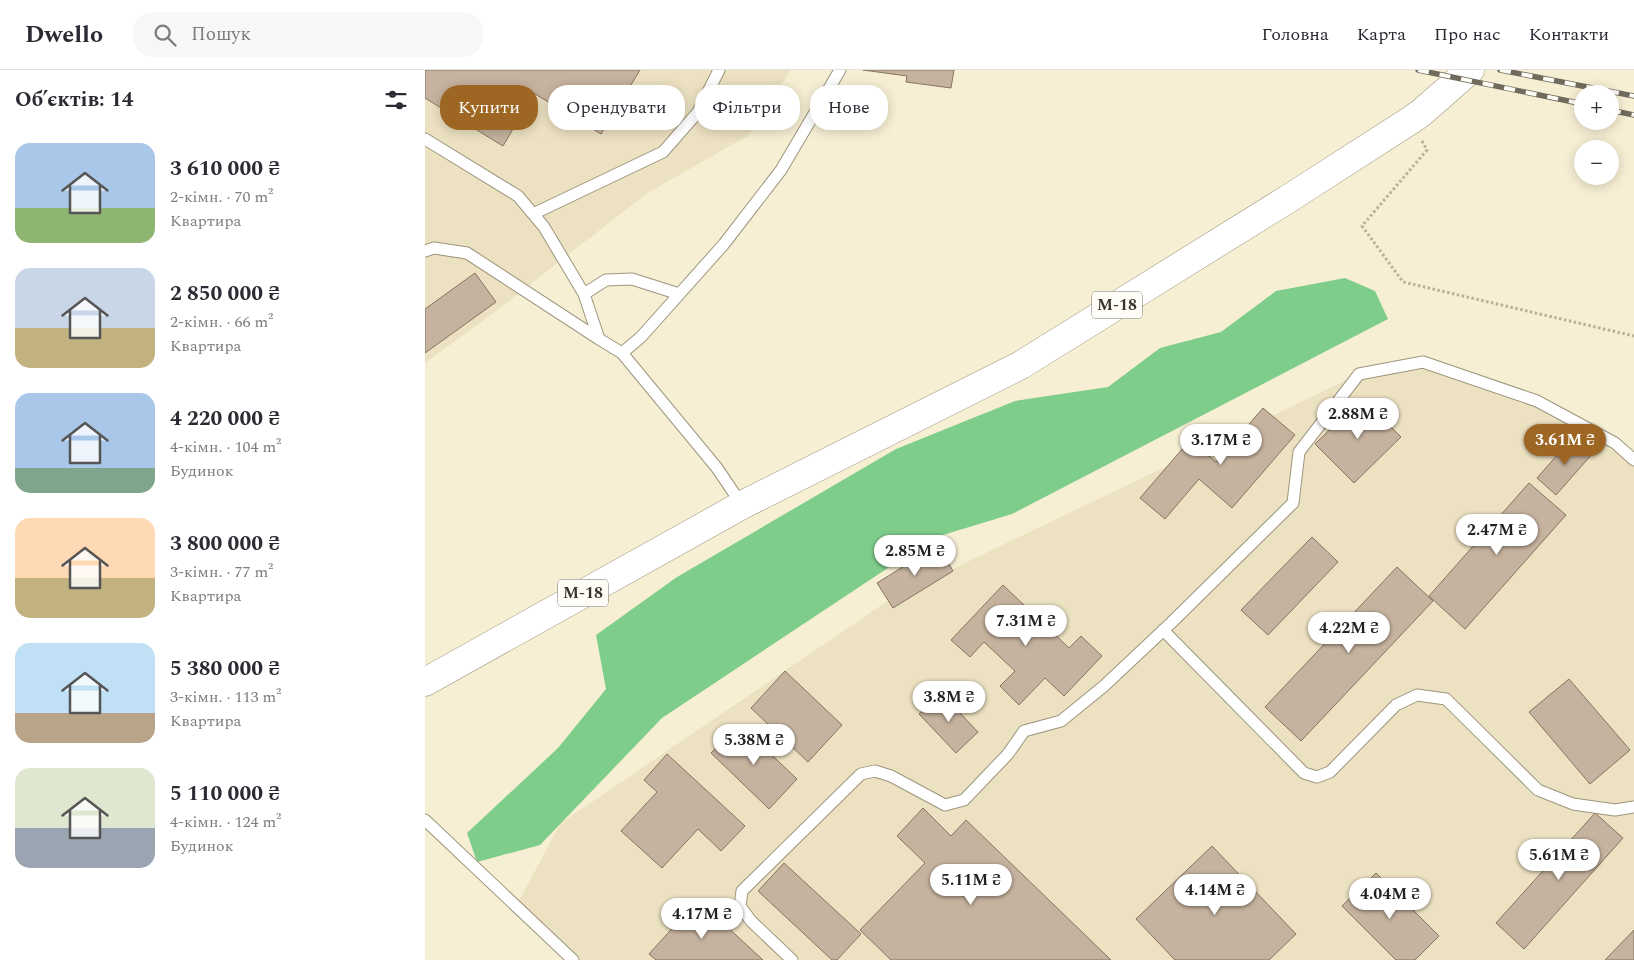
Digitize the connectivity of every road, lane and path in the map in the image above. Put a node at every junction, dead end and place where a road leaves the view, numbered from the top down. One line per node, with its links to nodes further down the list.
1 (719, 70): 6 (lane)
2 (840, 70): 9 (lane)
3 (1470, 70): 4 (highway, М-18)
4 (1411, 120): 10 (path); 14 (highway, М-18)
5 (425, 139): 6 (lane)
6 (533, 214): 8 (lane)
7 (425, 251): 11 (lane)
8 (584, 294): 9 (lane); 11 (lane)
9 (679, 294): 12 (lane)
10 (1634, 336)
11 (599, 340): 12 (lane)
12 (622, 352): 14 (lane)
13 (1634, 460): 15 (lane)
14 (742, 505): 16 (highway, М-18)
15 (1163, 630): 17 (lane); 20 (lane)
16 (425, 682)
17 (1634, 807)
18 (425, 820): 19 (lane)
19 (573, 960)
20 (792, 960)

